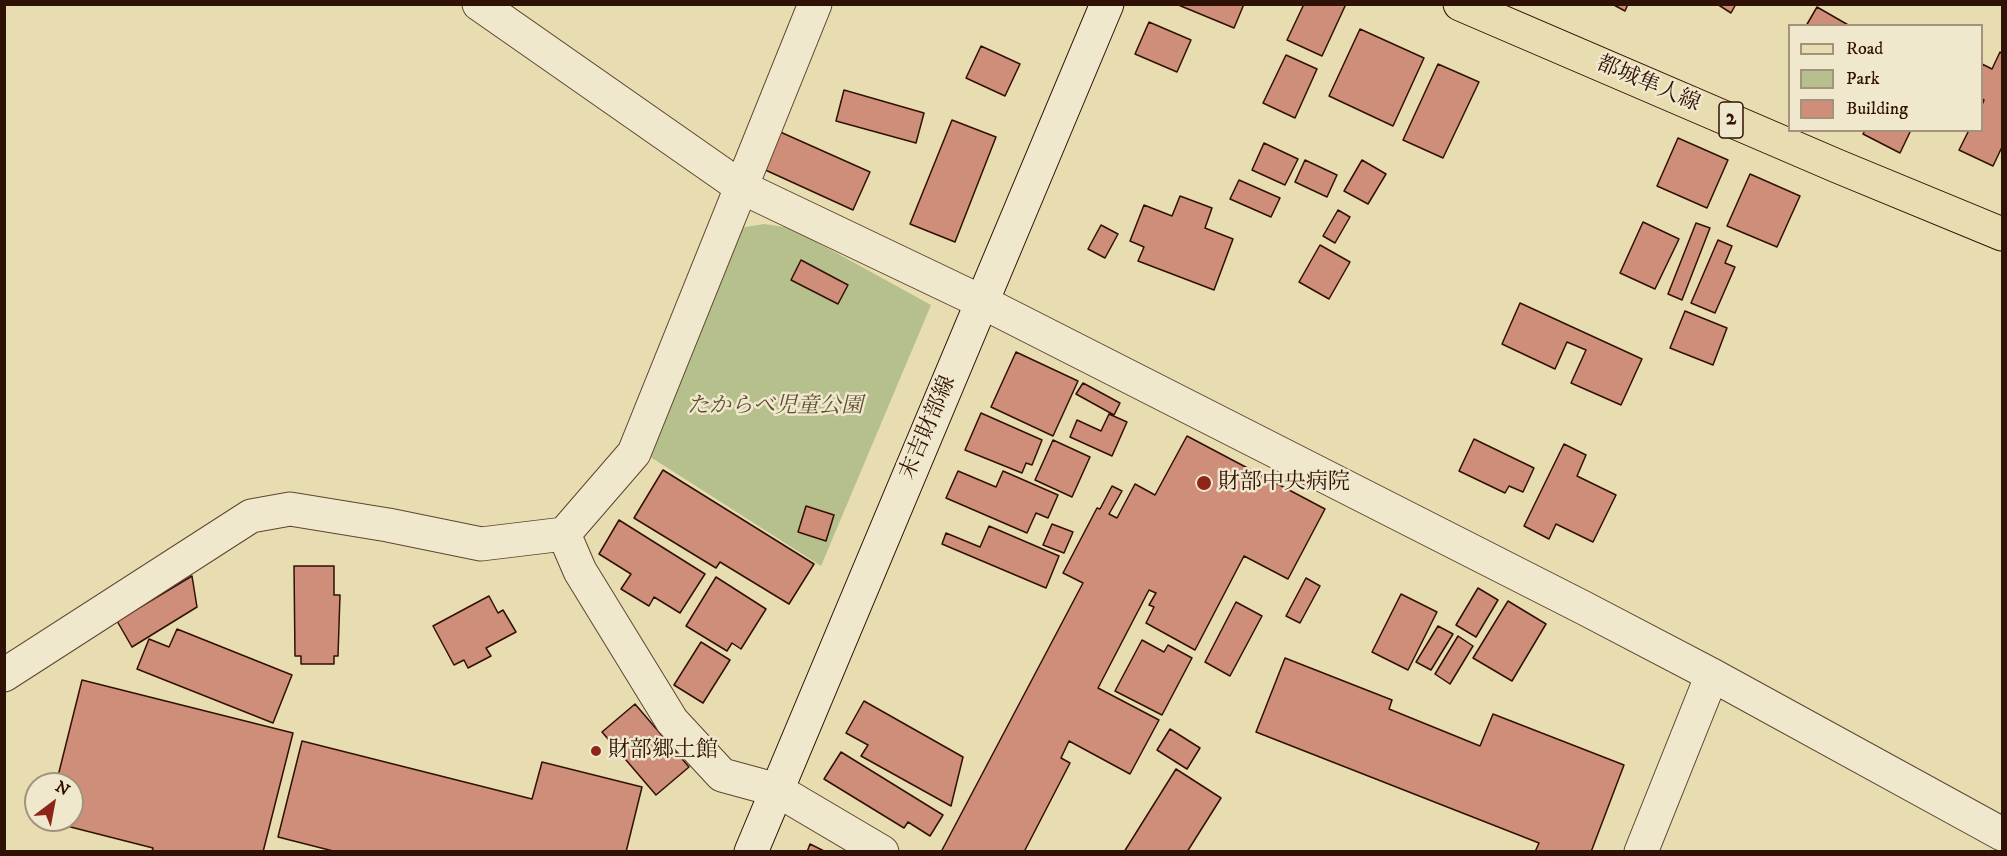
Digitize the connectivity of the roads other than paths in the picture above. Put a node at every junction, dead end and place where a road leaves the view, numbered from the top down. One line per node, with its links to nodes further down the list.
1 (479, 4): 5 (street)
2 (815, 4): 5 (street)
3 (1107, 4): 7 (street, 末吉財部線)
4 (1460, 4): 6 (main road, 都城隼人線 / 2)
5 (741, 187): 7 (street); 8 (street)
6 (2002, 234)
7 (982, 302): 10 (street); 11 (street, 末吉財部線)
8 (564, 534): 9 (street); 11 (street)
9 (4, 675)
10 (1712, 675): 12 (street); 15 (street)
11 (777, 790): 13 (street, 末吉財部線); 14 (street)
12 (2002, 834)
13 (751, 852)
14 (882, 852)
15 (1641, 852)

